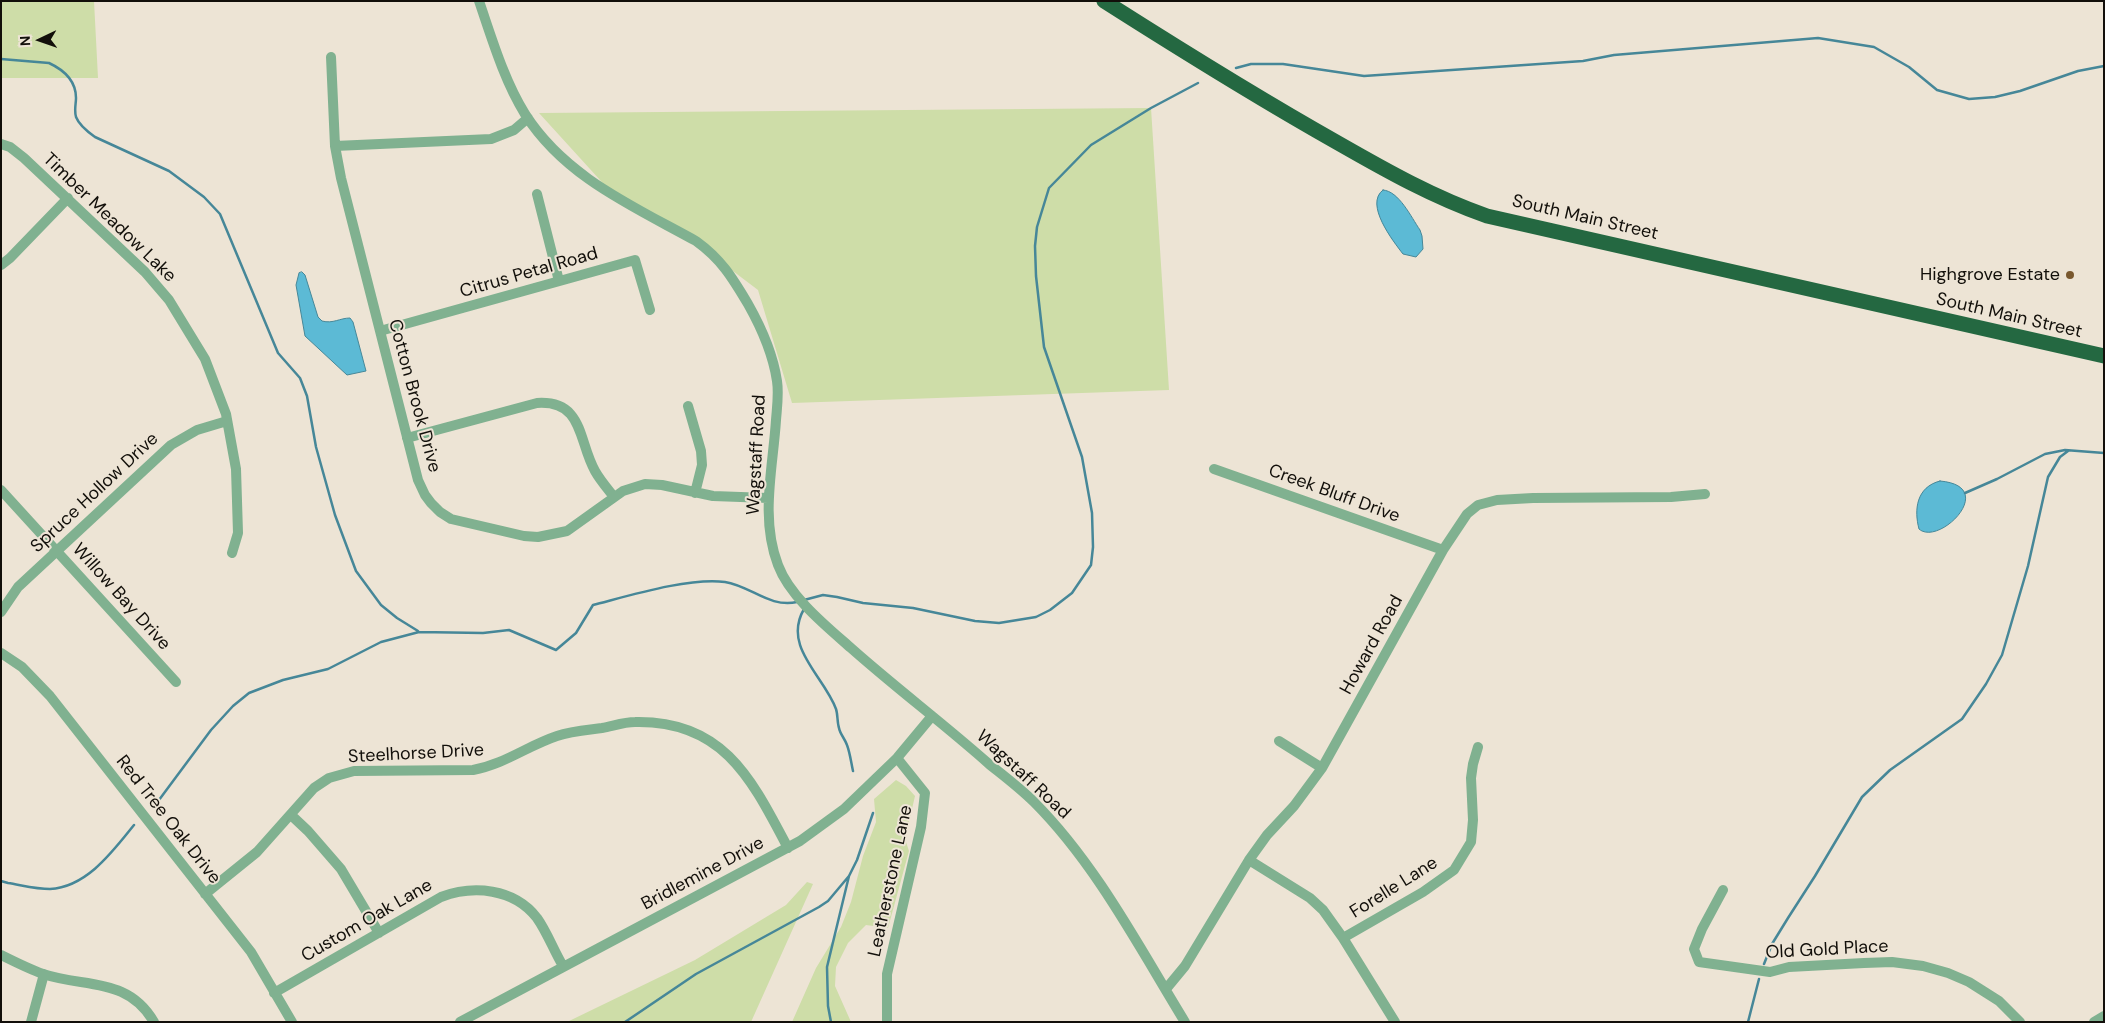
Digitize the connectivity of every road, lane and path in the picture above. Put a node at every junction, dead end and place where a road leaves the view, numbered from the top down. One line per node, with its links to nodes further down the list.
1 (479, 1): 4 (street, Wagstaff Road)
2 (1104, 1): 13 (highway, South Main Street)
3 (331, 57): 6 (street, Cotton Brook Drive)
4 (528, 118): 6 (street); 22 (street, Wagstaff Road)
5 (1, 144): 8 (street, Timber Meadow Lake)
6 (336, 146): 12 (street, Cotton Brook Drive)
7 (537, 194): 10 (street)
8 (68, 198): 9 (street); 15 (street, Timber Meadow Lake)
9 (1, 265)
10 (559, 282): 11 (street, Citrus Petal Road); 12 (street, Citrus Petal Road)
11 (650, 310)
12 (380, 331): 16 (street, Cotton Brook Drive)
13 (2104, 356)
14 (688, 406): 19 (street)
15 (227, 422): 23 (street, Spruce Hollow Drive); 25 (street, Timber Meadow Lake)
16 (407, 438): 21 (street); 21 (street, Cotton Brook Drive)
17 (1214, 468): 24 (street, Creek Bluff Drive)
18 (1, 490): 23 (street, Willow Bay Drive)
19 (695, 493): 21 (street, Cotton Brook Drive); 22 (street, Cotton Brook Drive)
20 (1705, 494): 24 (street, Howard Road)
21 (614, 497)
22 (768, 498): 29 (street, Wagstaff Road)
23 (57, 550): 26 (street, Spruce Hollow Drive); 28 (street, Willow Bay Drive)
24 (1443, 550): 33 (street, Howard Road)
25 (232, 553)
26 (1, 612)
27 (1, 652): 38 (street, Red Tree Oak Drive)
28 (176, 682)
29 (932, 716): 32 (street, Bridlemine Drive); 44 (street, Wagstaff Road)
30 (1279, 740): 33 (street)
31 (1478, 747): 40 (street, Forelle Lane)
32 (897, 758): 35 (street, Bridlemine Drive); 51 (street, Leatherstone Lane)
33 (1322, 768): 36 (street, Howard Road)
34 (290, 816): 35 (street, Steelhorse Drive); 38 (street, Steelhorse Drive); 39 (street)
35 (788, 848): 42 (street, Bridlemine Drive)
36 (1250, 860): 40 (street); 44 (street, Howard Road)
37 (1723, 890): 54 (street, Old Gold Place)
38 (205, 894): 45 (street, Red Tree Oak Drive)
39 (379, 933): 42 (street, Custom Oak Lane); 45 (street, Custom Oak Lane)
40 (1344, 938): 53 (street)
41 (1, 955): 43 (street)
42 (563, 966): 50 (street, Bridlemine Drive)
43 (44, 974): 47 (street); 48 (street)
44 (1166, 989): 52 (street, Wagstaff Road)
45 (274, 993): 49 (street, Red Tree Oak Drive)
46 (2104, 1016): 55 (street)
47 (31, 1022)
48 (154, 1022)
49 (292, 1022)
50 (460, 1022)
51 (887, 1022)
52 (1185, 1022)
53 (1395, 1022)
54 (2020, 1022)
55 (2094, 1022)

